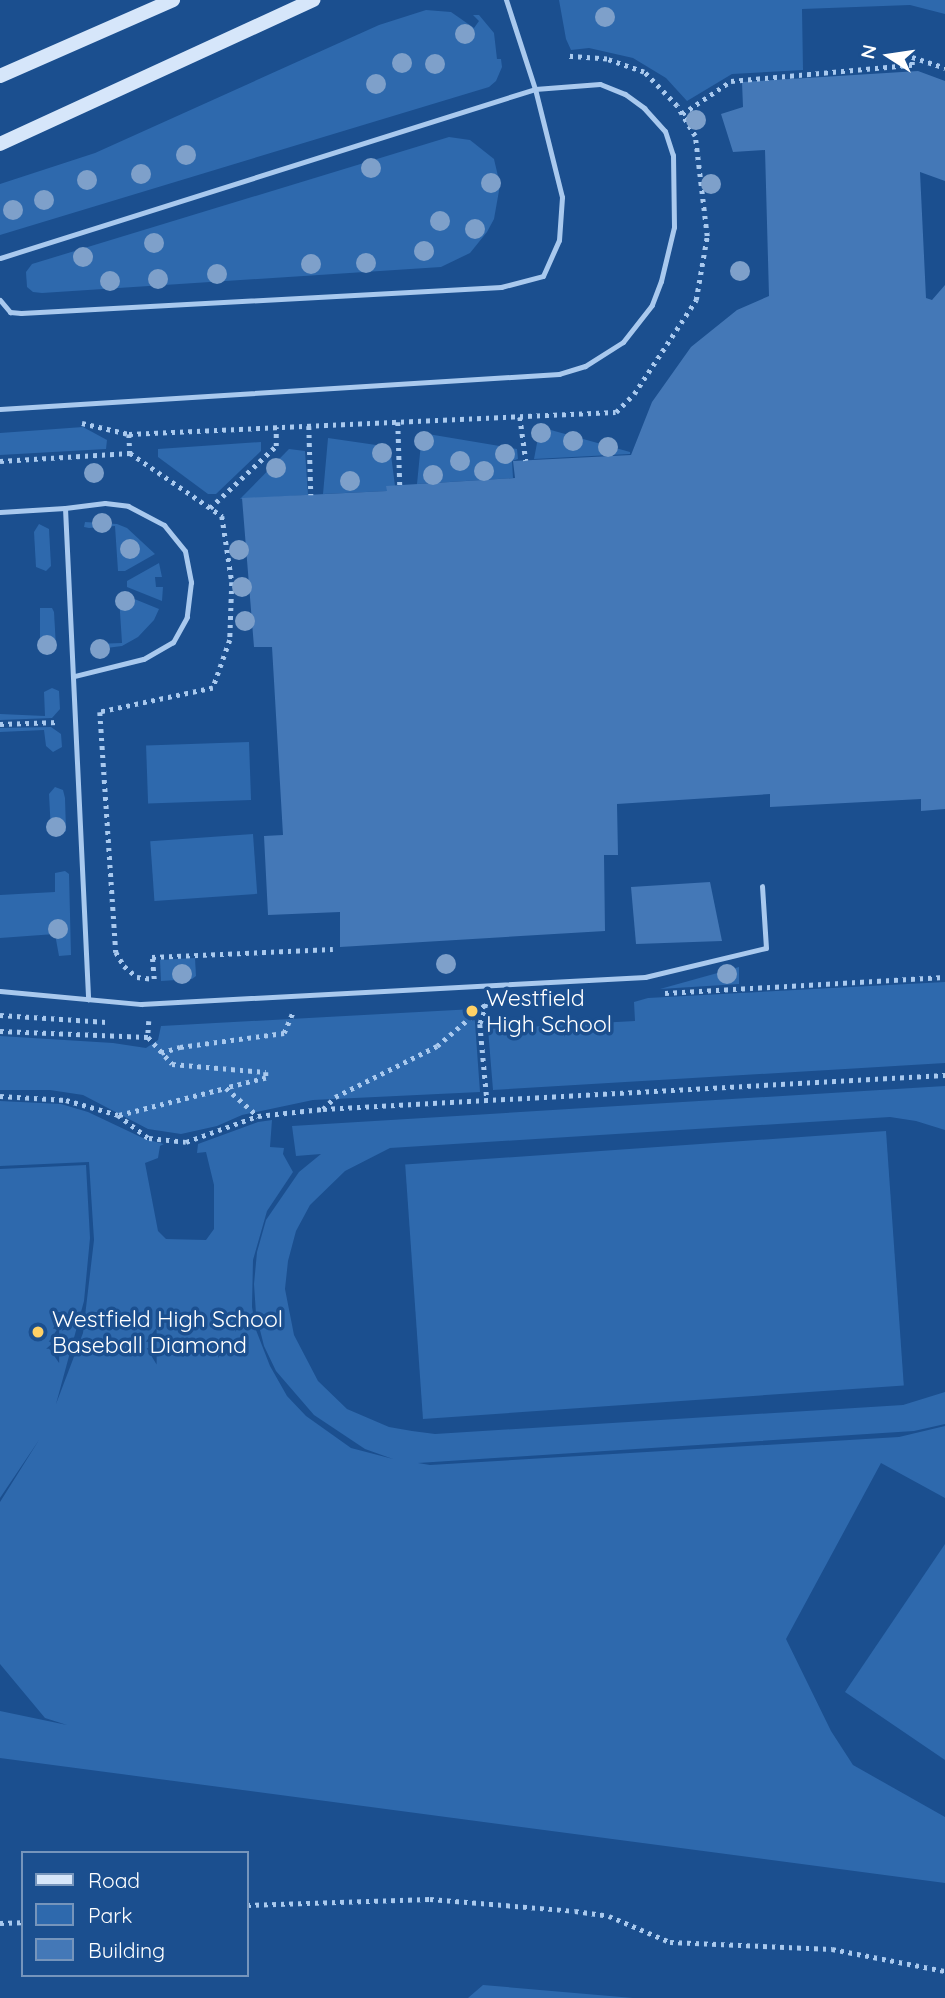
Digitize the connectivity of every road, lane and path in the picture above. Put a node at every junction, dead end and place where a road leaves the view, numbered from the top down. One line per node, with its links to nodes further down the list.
1 (173, 0): 6 (main road)
2 (313, 0): 9 (main road)
3 (506, 0): 7 (lane)
4 (565, 57): 8 (path)
5 (945, 68): 8 (path)
6 (0, 76)
7 (535, 89): 10 (lane); 11 (lane); 12 (lane)
8 (682, 114): 13 (path)
9 (0, 145)
10 (0, 259)
11 (0, 300)
12 (0, 409)
13 (520, 417): 15 (path); 21 (path)
14 (79, 422): 18 (path)
15 (398, 422): 16 (path); 22 (path)
16 (309, 426): 17 (path); 23 (path)
17 (276, 428): 18 (path); 25 (path)
18 (129, 434): 19 (path)
19 (130, 453): 20 (path); 25 (path)
20 (0, 461)
21 (526, 461)
22 (400, 485)
23 (312, 495)
24 (65, 508): 26 (lane); 27 (lane); 27 (lane)
25 (210, 508): 31 (path)
26 (0, 512)
27 (75, 677): 33 (lane)
28 (60, 722): 29 (path)
29 (0, 724)
30 (762, 886): 33 (lane)
31 (333, 949)
32 (0, 991): 33 (lane)
33 (88, 999)
34 (292, 1014): 38 (path)
35 (149, 1021): 37 (path)
36 (0, 1031): 37 (path)
37 (148, 1037): 38 (path)
38 (161, 1053): 40 (path)
39 (945, 1075): 42 (path)
40 (226, 1088): 44 (path); 45 (path)
41 (0, 1096): 44 (path)
42 (487, 1099): 43 (path); 43 (path)
43 (323, 1108): 45 (path)
44 (118, 1115): 45 (path)
45 (258, 1116)
46 (248, 1905): 49 (path)
47 (21, 1922): 48 (path)
48 (0, 1923)
49 (945, 1971)

